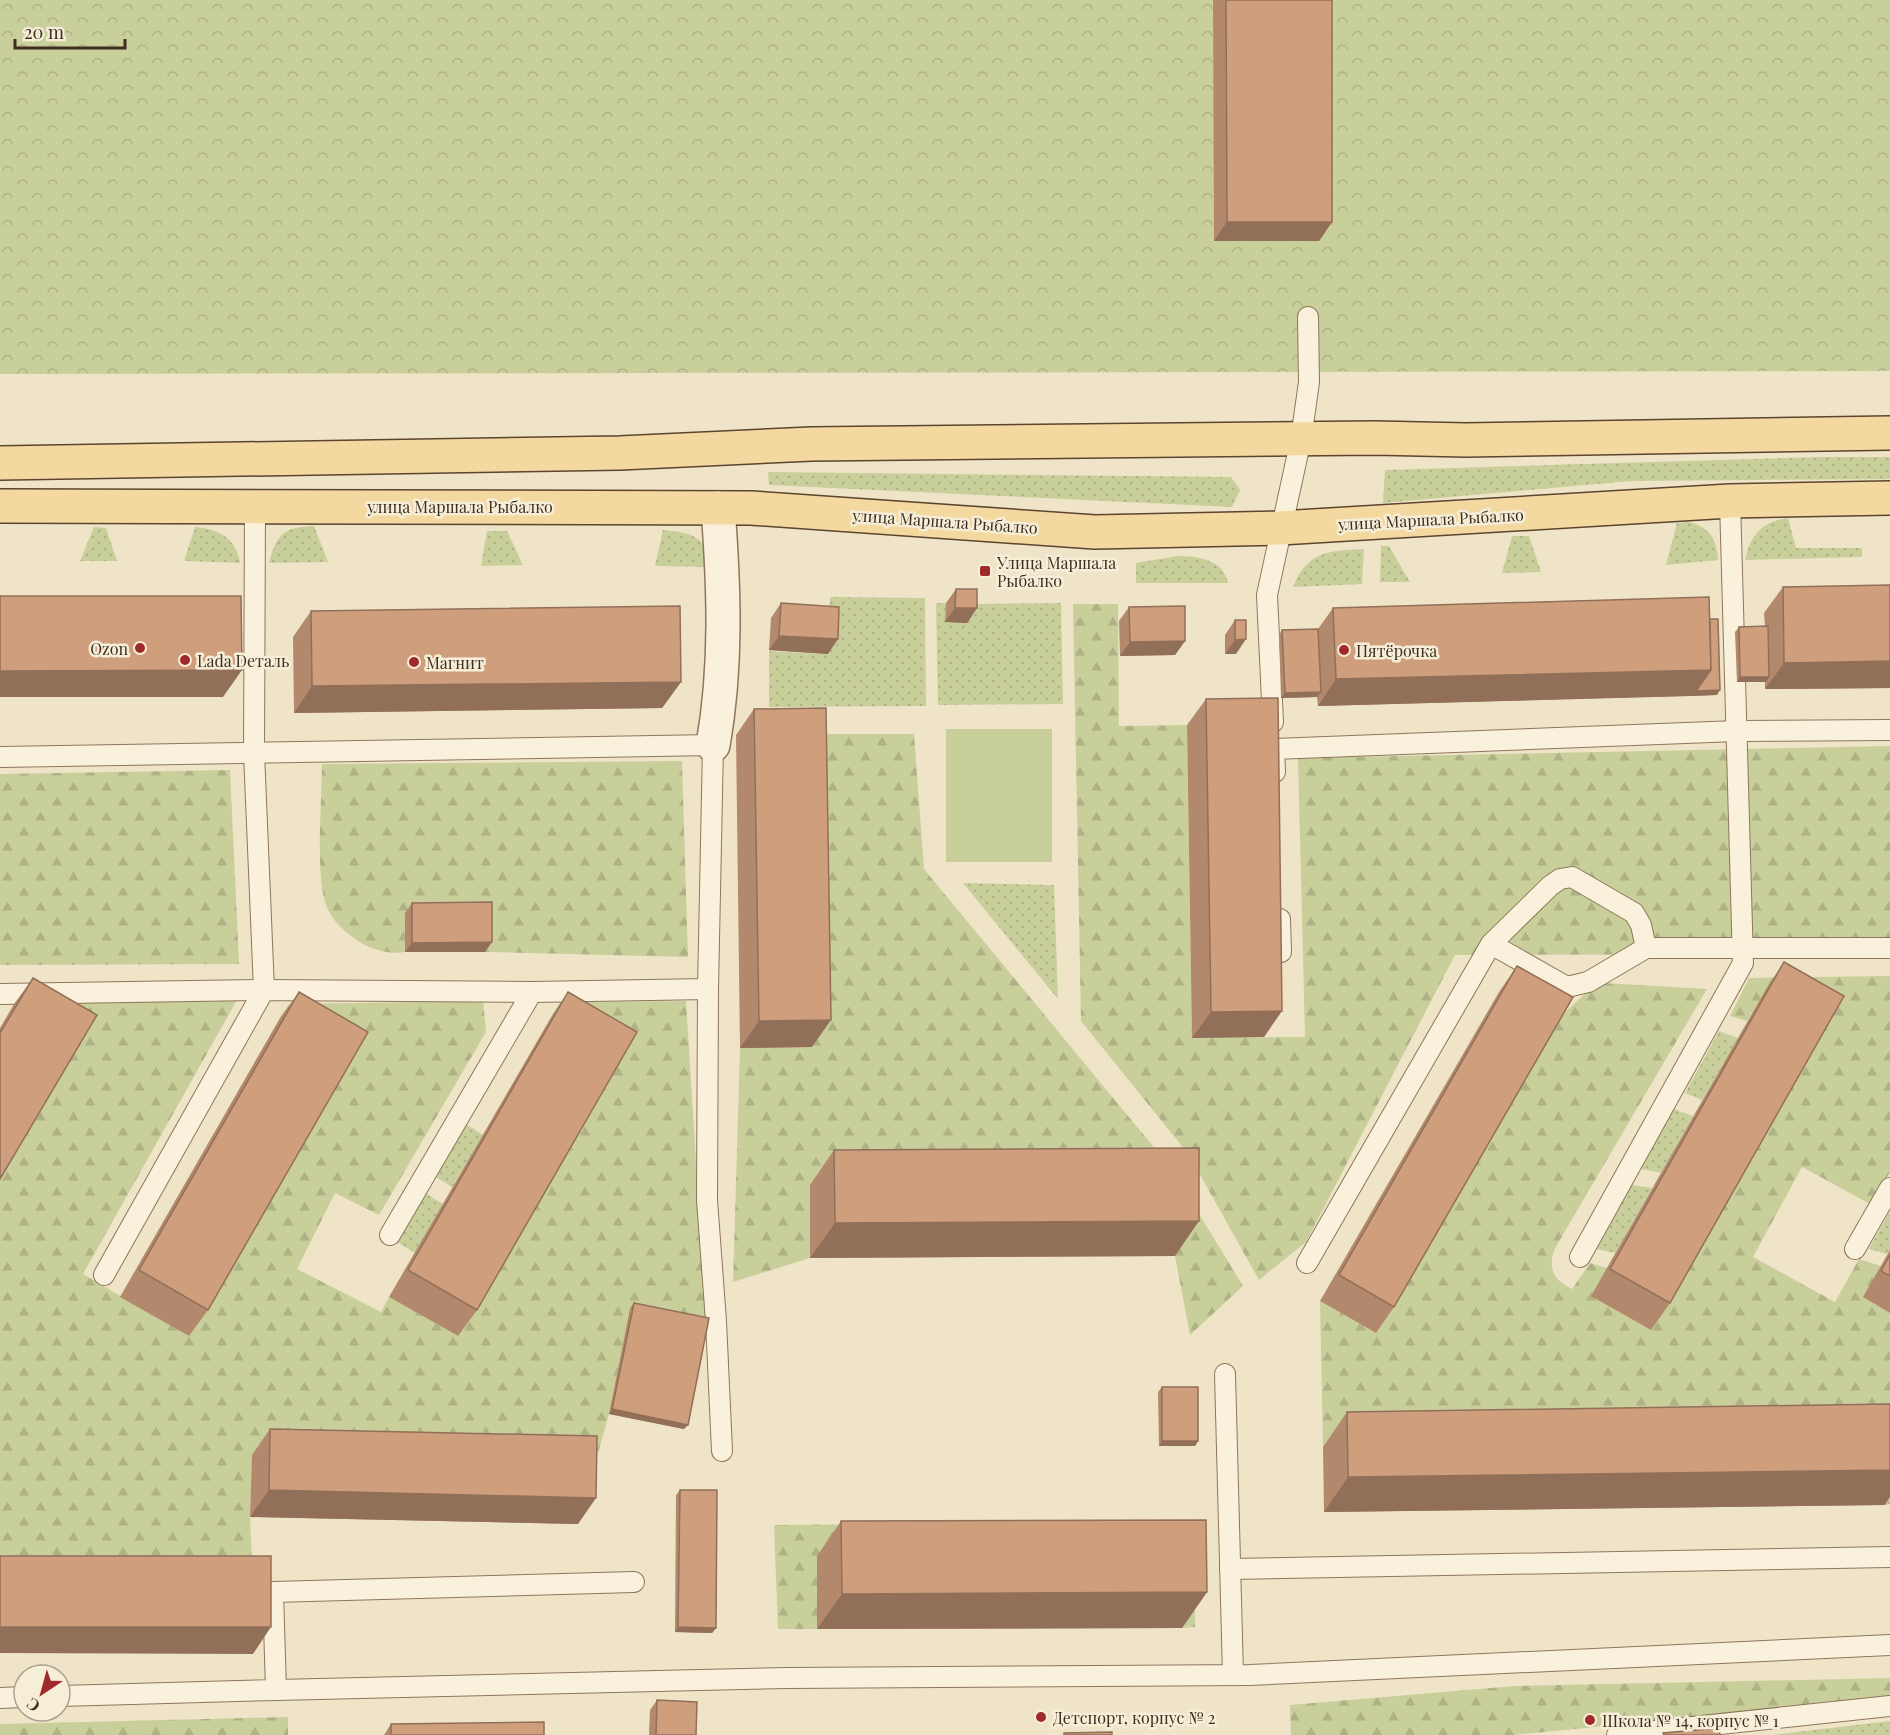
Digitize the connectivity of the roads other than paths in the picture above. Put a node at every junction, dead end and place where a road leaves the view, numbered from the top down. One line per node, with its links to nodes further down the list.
1 (1308, 317): 3 (lane)
2 (1890, 433): 3 (main road)
3 (1301, 439): 4 (main road); 10 (lane)
4 (0, 463)
5 (1890, 498): 6 (main road, улица Маршала Рыбалко)
6 (1730, 501): 10 (main road, улица Маршала Рыбалко); 12 (lane)
7 (255, 505): 8 (main road, улица Маршала Рыбалко); 9 (main road, улица Маршала Рыбалко); 15 (lane)
8 (0, 506)
9 (718, 508): 10 (main road, улица Маршала Рыбалко); 13 (street)
10 (1280, 528): 14 (lane)
11 (1890, 730): 12 (lane)
12 (1737, 731): 14 (lane); 21 (lane)
13 (713, 745): 15 (lane); 24 (lane)
14 (1275, 749): 17 (lane)
15 (254, 753): 16 (lane); 25 (lane)
16 (0, 757)
17 (1276, 797)
18 (1280, 904): 23 (lane)
19 (1491, 944): 20 (lane); 20 (lane); 32 (lane)
20 (1646, 948): 21 (lane)
21 (1742, 948): 22 (lane); 31 (lane)
22 (1890, 948)
23 (1281, 952)
24 (708, 989): 26 (lane); 35 (lane)
25 (264, 990): 26 (lane); 27 (lane); 33 (lane)
26 (532, 992): 29 (lane)
27 (0, 994)
28 (1890, 1188): 30 (lane)
29 (390, 1235)
30 (1855, 1249)
31 (1580, 1257)
32 (1307, 1263)
33 (104, 1275)
34 (1225, 1374): 37 (lane)
35 (722, 1451)
36 (1890, 1557): 37 (lane)
37 (1230, 1569): 40 (lane)
38 (634, 1582): 41 (lane)
39 (1890, 1645): 40 (lane)
40 (1233, 1675): 41 (lane)
41 (276, 1690): 42 (lane)
42 (72, 1696)
43 (1890, 1706): 44 (lane)
44 (1617, 1735)

